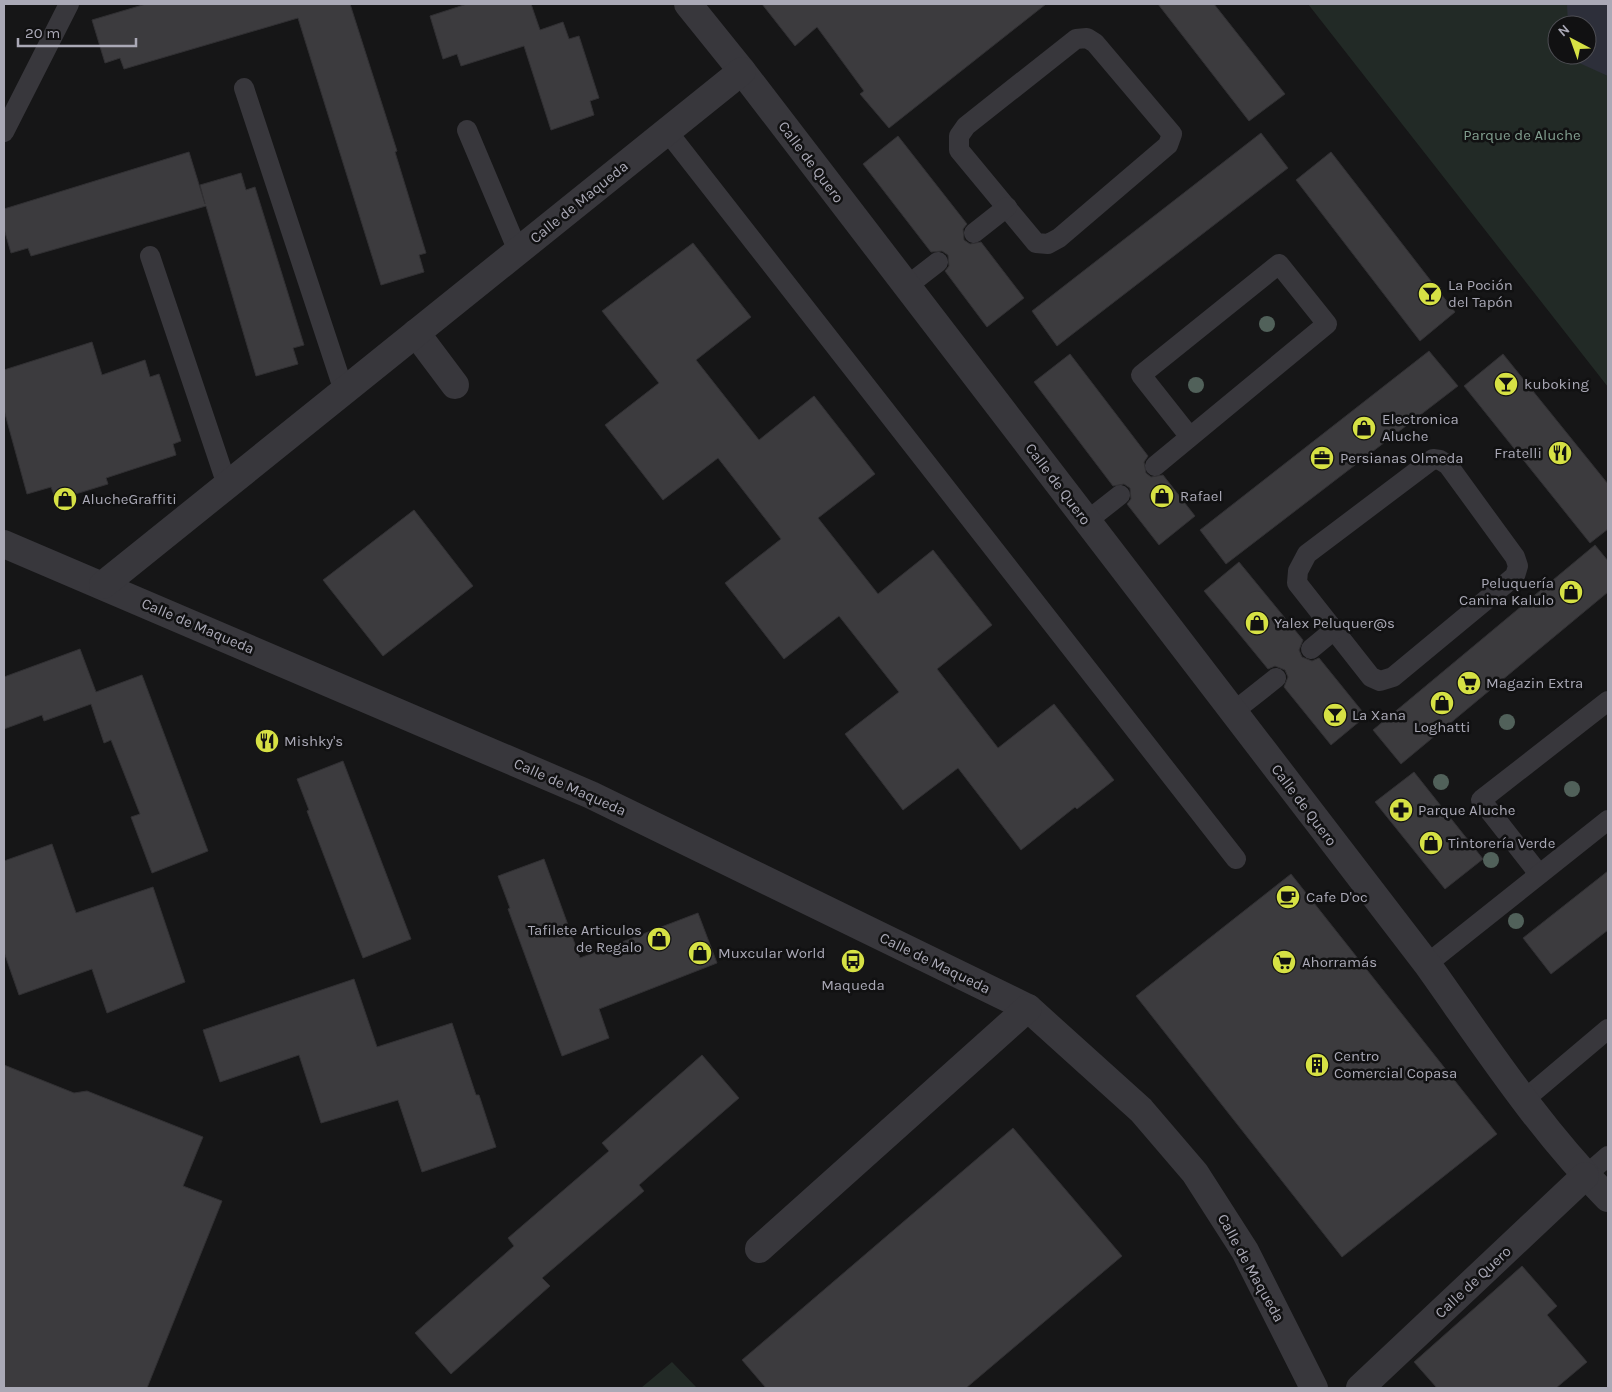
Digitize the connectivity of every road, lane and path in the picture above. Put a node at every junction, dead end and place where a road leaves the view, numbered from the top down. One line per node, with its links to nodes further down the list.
1 (69, 4): 7 (lane)
2 (688, 4): 3 (street, Calle de Quero)
3 (742, 71): 6 (street, Calle de Maqueda); 13 (street, Calle de Quero)
4 (244, 88): 16 (lane)
5 (466, 130): 10 (lane)
6 (667, 131): 10 (street, Calle de Maqueda); 30 (lane)
7 (4, 132)
8 (1007, 208): 8 (lane); 9 (lane)
9 (974, 233)
10 (518, 251): 14 (street, Calle de Maqueda)
11 (150, 256): 19 (lane)
12 (938, 262): 13 (lane)
13 (907, 286): 21 (street, Calle de Quero)
14 (416, 333): 15 (street); 16 (street, Calle de Maqueda)
15 (455, 385)
16 (344, 391): 19 (street, Calle de Maqueda)
17 (1190, 437): 17 (lane); 18 (lane)
18 (1155, 466)
19 (228, 485): 23 (street, Calle de Maqueda)
20 (1120, 495): 21 (lane)
21 (1087, 521): 28 (street, Calle de Quero)
22 (4, 544): 23 (street, Calle de Maqueda)
23 (103, 585): 33 (street, Calle de Maqueda)
24 (1334, 630): 24 (lane); 25 (lane)
25 (1311, 649)
26 (1276, 678): 28 (lane)
27 (1608, 701): 31 (lane)
28 (1233, 712): 32 (street, Calle de Quero)
29 (1608, 820): 31 (lane)
30 (1236, 859)
31 (1539, 874): 32 (lane)
32 (1426, 964): 35 (street, Calle de Quero)
33 (1028, 1008): 39 (street); 40 (street, Calle de Maqueda)
34 (1608, 1029): 35 (lane)
35 (1525, 1099): 37 (street, Calle de Quero)
36 (1608, 1156): 37 (lane, Calle de Quero)
37 (1586, 1176): 38 (street, Calle de Quero); 41 (street, Calle de Quero)
38 (1608, 1198)
39 (759, 1250)
40 (1314, 1388)
41 (1360, 1388)

